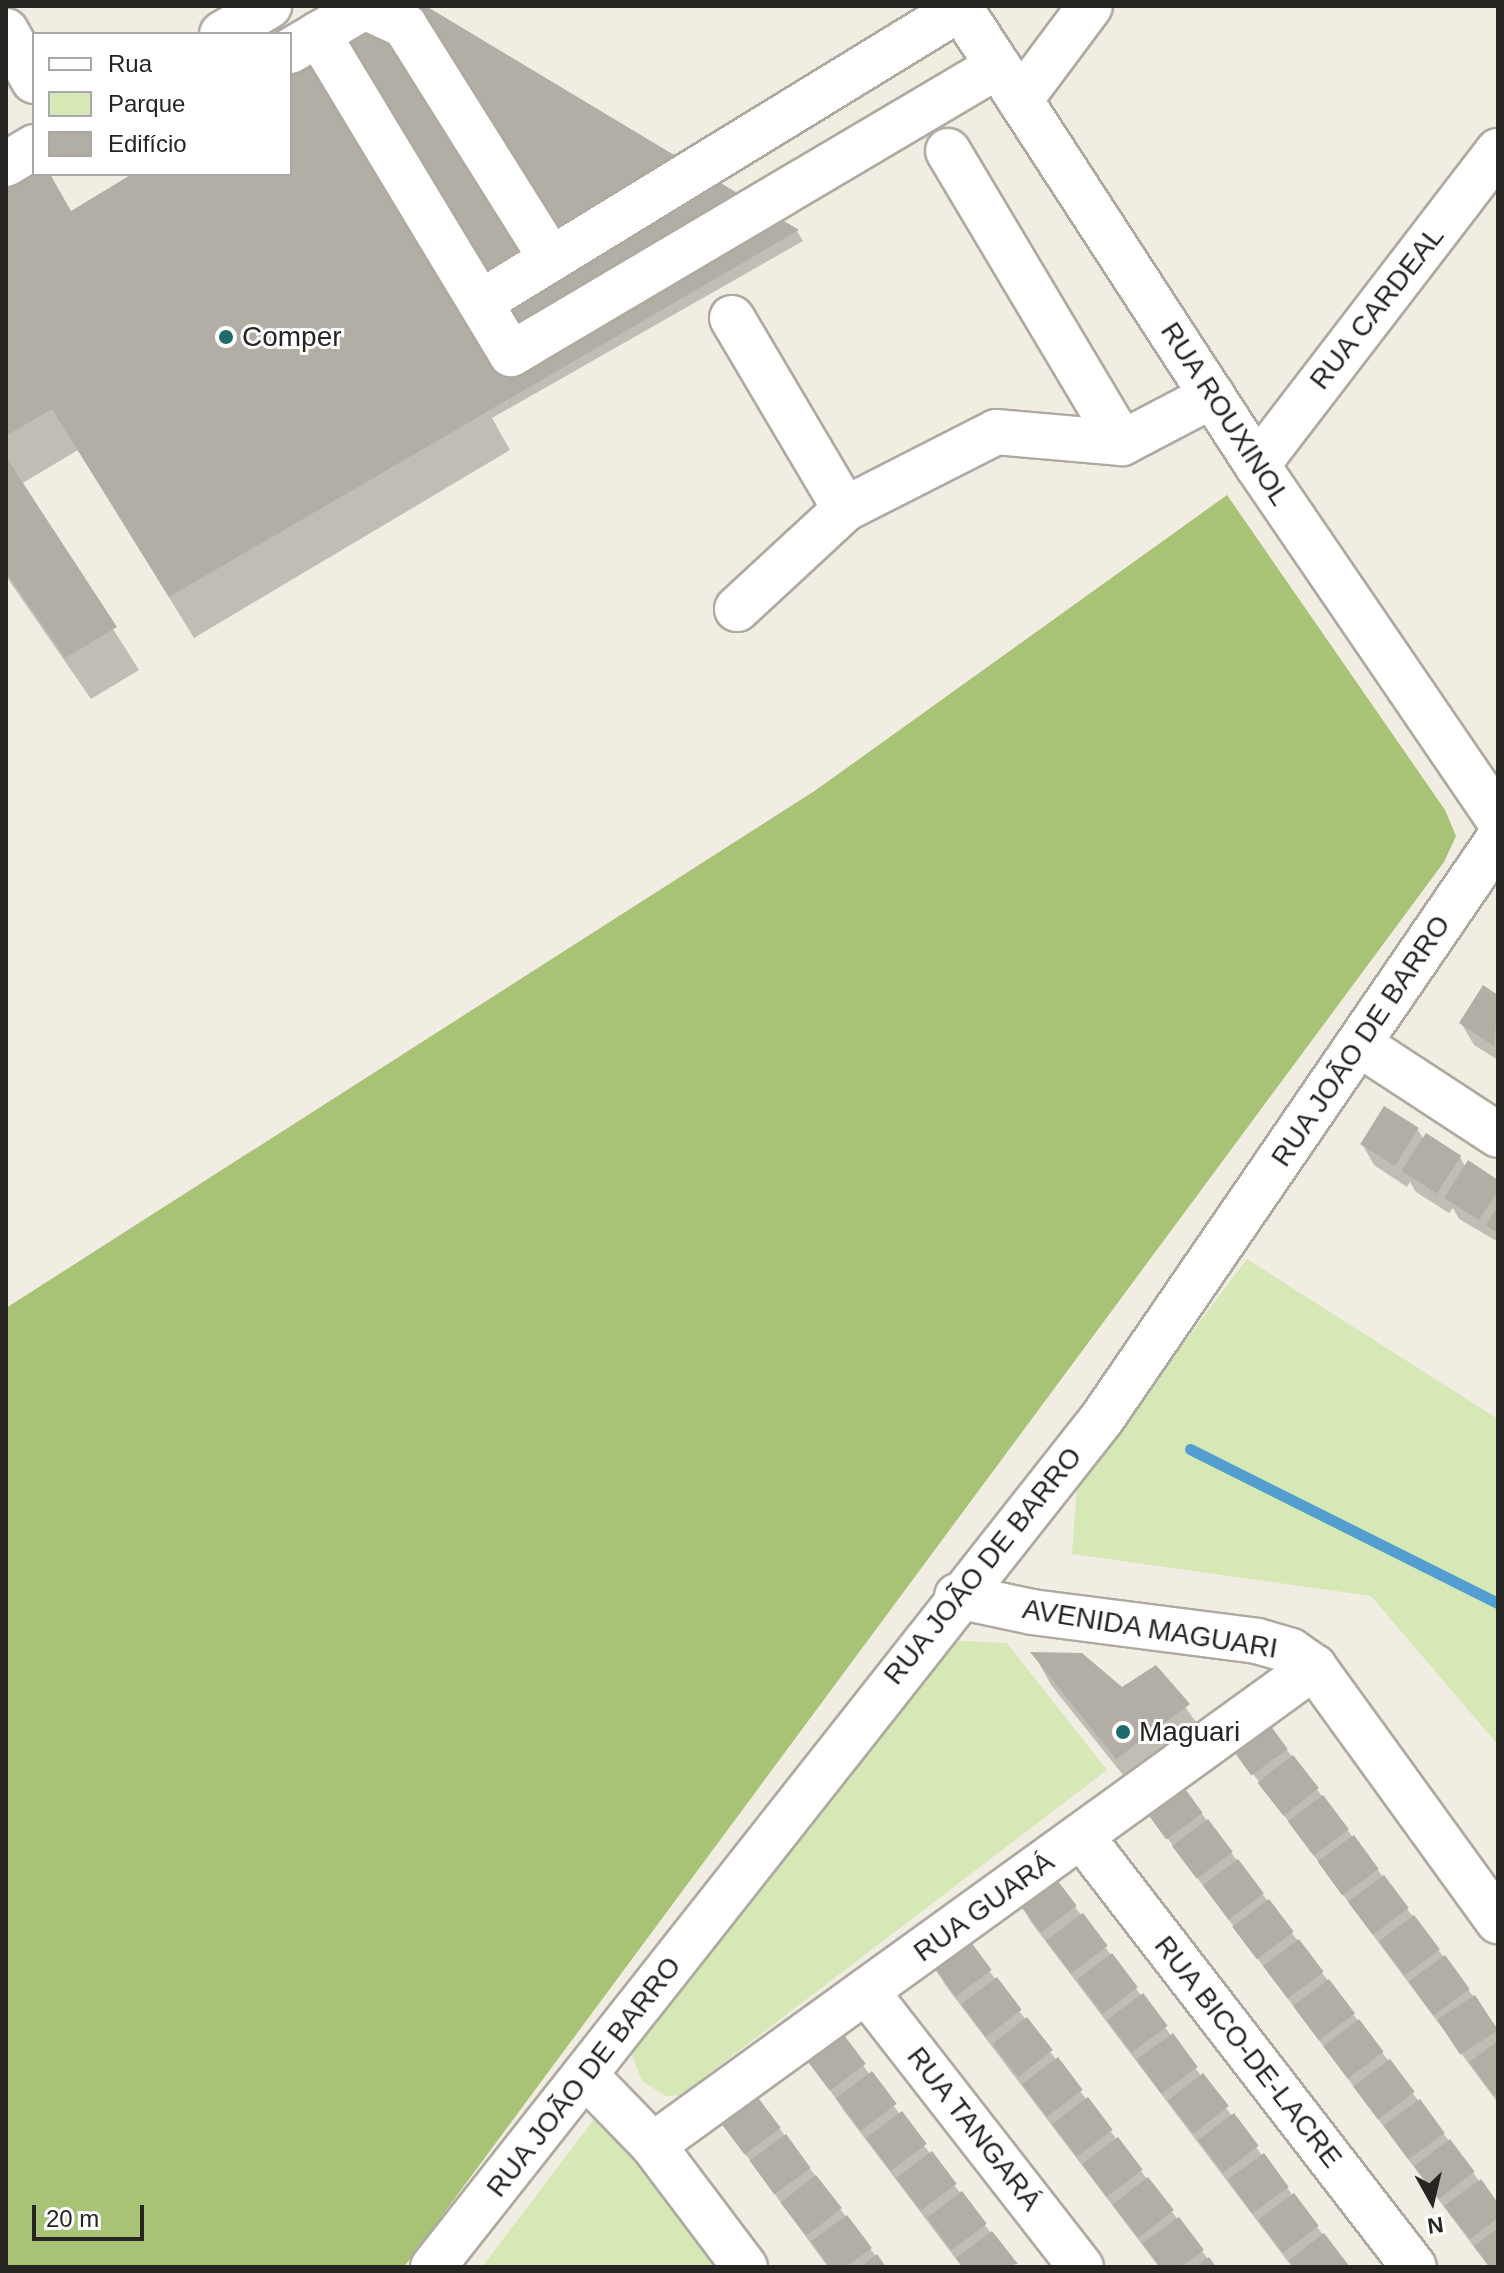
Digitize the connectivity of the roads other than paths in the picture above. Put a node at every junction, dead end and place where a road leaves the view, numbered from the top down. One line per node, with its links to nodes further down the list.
1 (269, 6): 5 (street)
2 (1090, 6): 8 (street)
3 (960, 7): 8 (street, RUA ROUXINOL); 13 (street)
4 (6, 31): 7 (street)
5 (225, 32)
6 (304, 42): 13 (street); 14 (street)
7 (32, 77)
8 (1009, 83): 14 (street); 16 (street, RUA ROUXINOL)
9 (32, 148): 12 (street)
10 (948, 151): 17 (street)
11 (1498, 151): 18 (street, RUA CARDEAL)
12 (6, 164)
13 (551, 259): 14 (street)
14 (481, 302)
15 (732, 318): 19 (street)
16 (1212, 396): 17 (street); 18 (street, RUA ROUXINOL)
17 (1122, 443): 19 (street)
18 (1257, 465): 21 (street, RUA ROUXINOL)
19 (845, 509): 20 (street)
20 (737, 609)
21 (1498, 818)
22 (1498, 840): 23 (street, RUA JOÃO DE BARRO)
23 (1359, 1044): 24 (street); 25 (street, RUA JOÃO DE BARRO)
24 (1498, 1135)
25 (957, 1596): 26 (street, AVENIDA MAGUARI); 30 (street, RUA JOÃO DE BARRO)
26 (1314, 1667): 27 (street, RUA GUARÁ); 28 (street, AVENIDA MAGUARI)
27 (1082, 1837): 29 (street, RUA GUARÁ); 35 (street, RUA BICO-DE-LACRE)
28 (1498, 1921)
29 (866, 1991): 31 (street, RUA GUARÁ); 34 (street, RUA TANGARÁ)
30 (587, 2077): 31 (street); 32 (street, RUA JOÃO DE BARRO)
31 (653, 2145): 33 (street)
32 (433, 2267)
33 (745, 2267)
34 (1081, 2267)
35 (1414, 2267)

